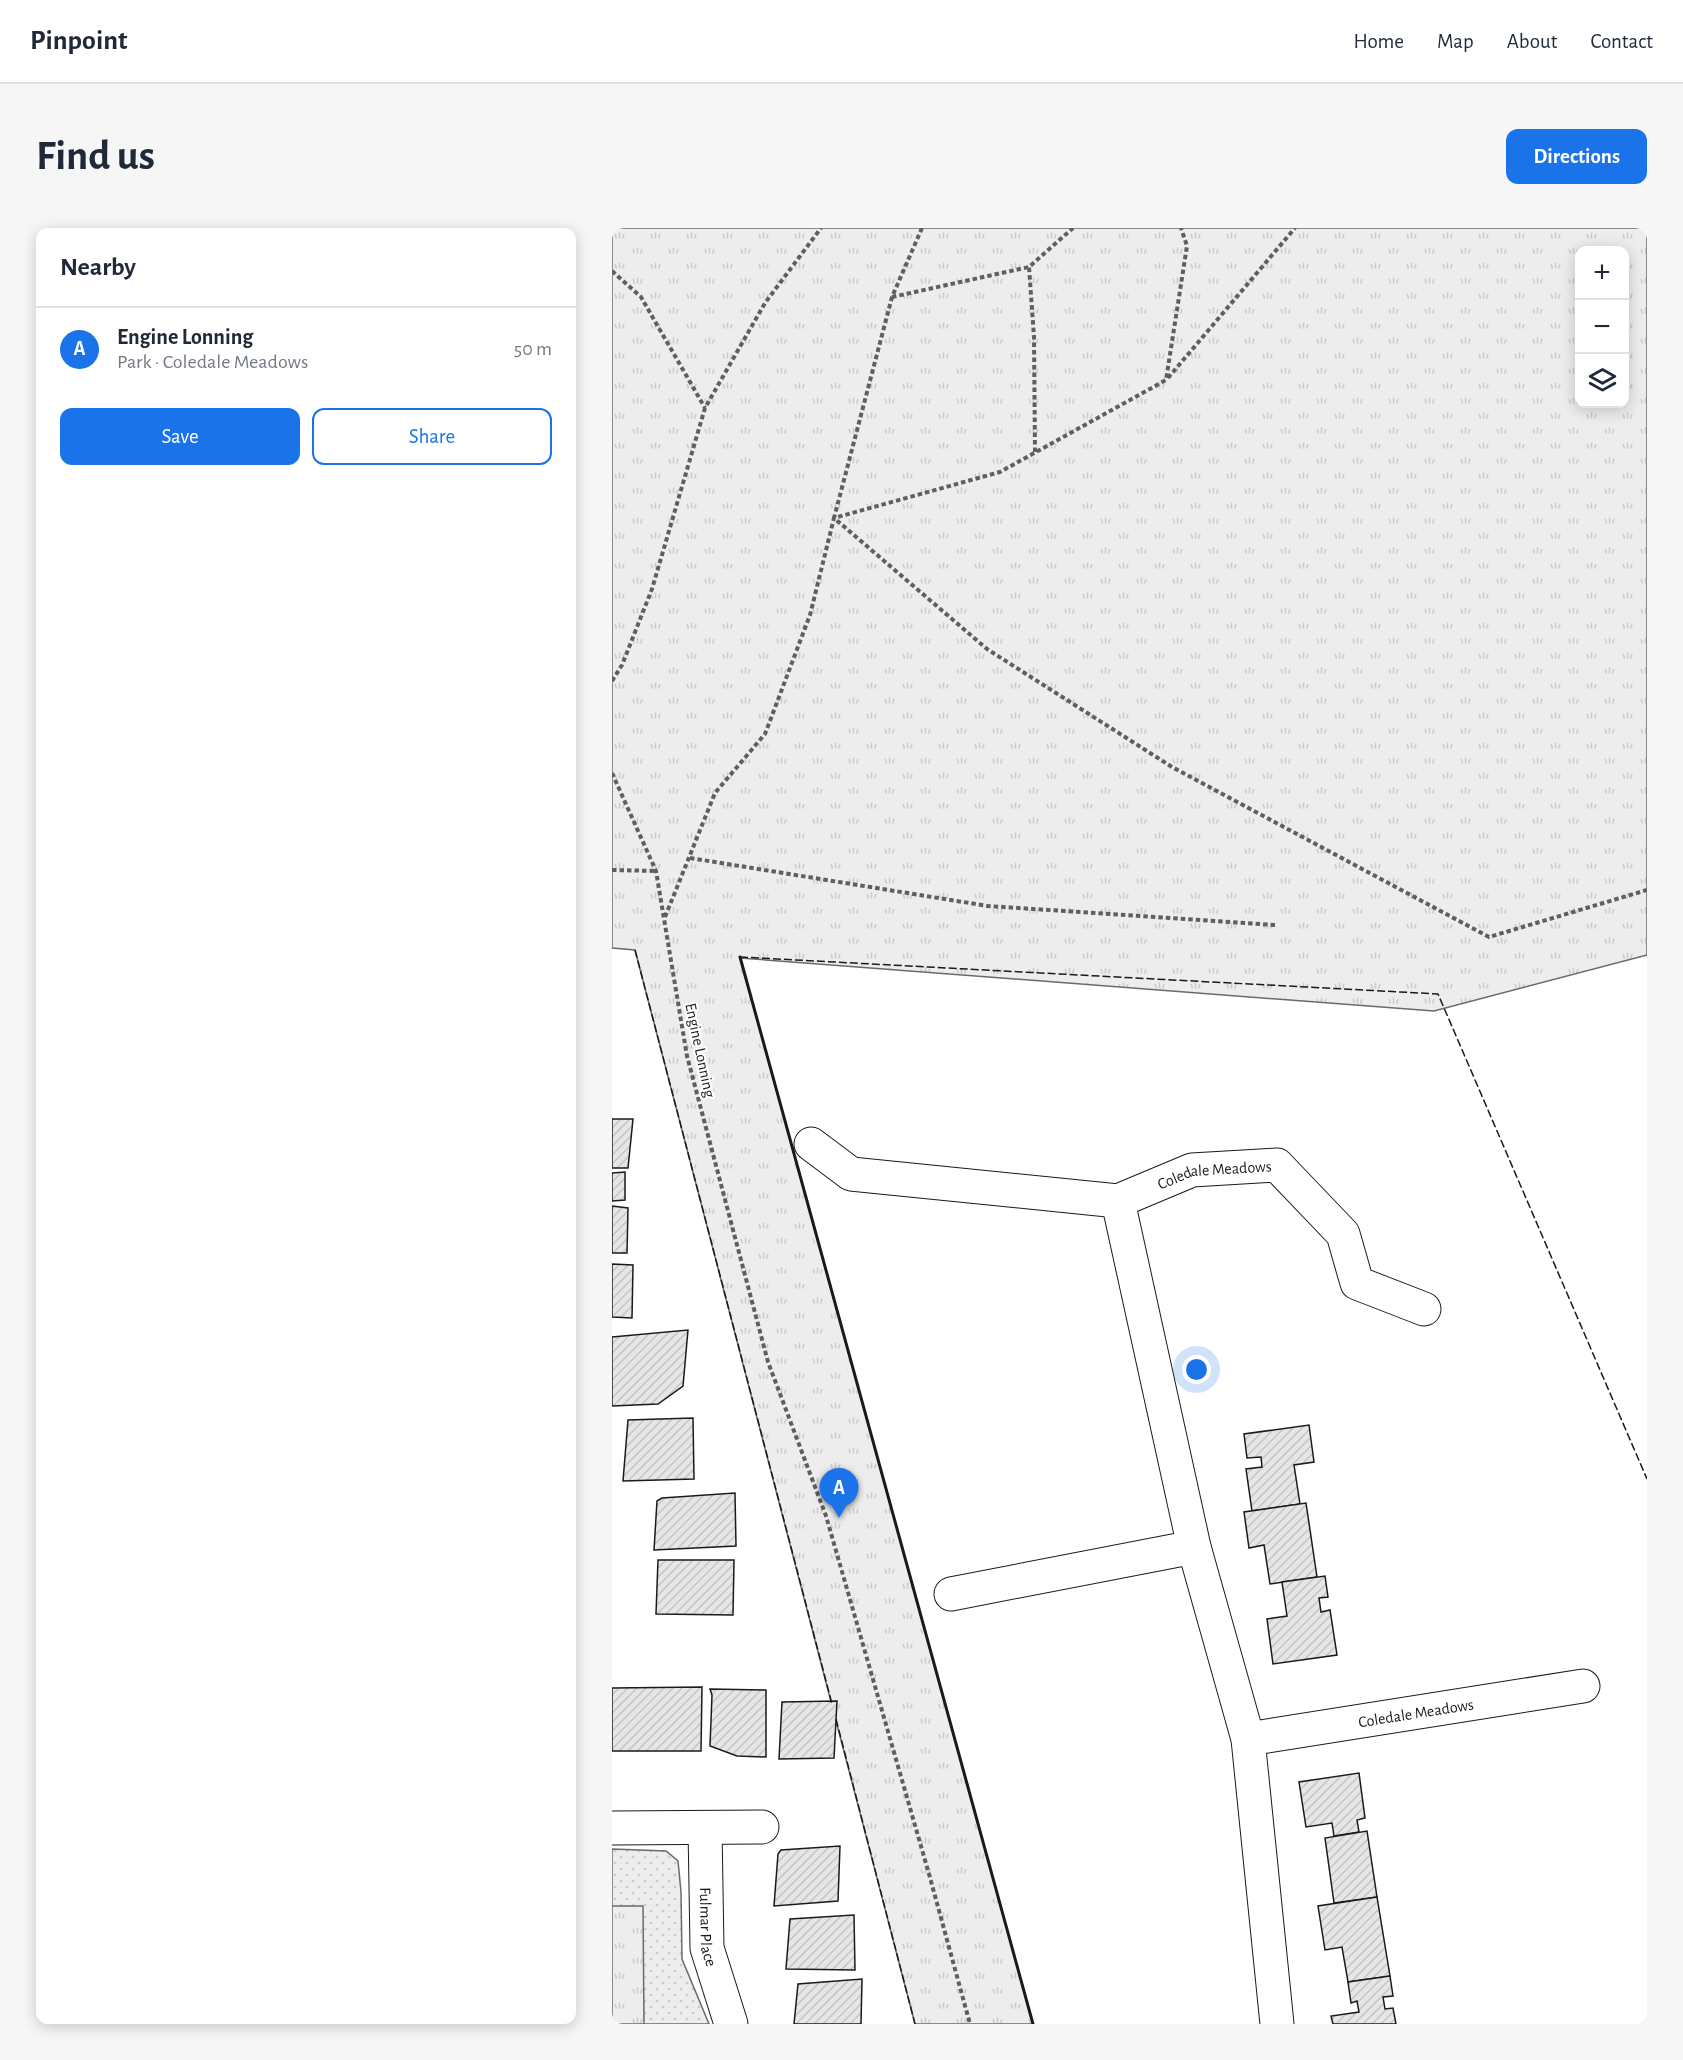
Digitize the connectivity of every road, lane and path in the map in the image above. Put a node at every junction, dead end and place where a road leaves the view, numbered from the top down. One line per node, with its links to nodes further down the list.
1 (821, 228): 10 (path)
2 (922, 228): 8 (path)
3 (1072, 228): 6 (path)
4 (1180, 228): 9 (path)
5 (1295, 228): 9 (path)
6 (1029, 267): 8 (path); 11 (path)
7 (612, 271): 10 (path)
8 (892, 297): 12 (path)
9 (1166, 380): 11 (path)
10 (705, 408): 13 (path)
11 (1035, 452): 12 (path)
12 (834, 518): 15 (path); 18 (path)
13 (612, 681)
14 (612, 773): 17 (path, Engine Lonning)
15 (690, 858): 19 (path); 20 (path)
16 (612, 870): 17 (path)
17 (656, 871): 19 (path, Engine Lonning)
18 (1647, 890)
19 (665, 918): 32 (path, Engine Lonning)
20 (1276, 925)
21 (811, 1144): 22 (street, Coledale Meadows)
22 (1118, 1201): 23 (street, Coledale Meadows); 24 (street)
23 (1424, 1309)
24 (1194, 1547): 25 (street); 27 (street)
25 (951, 1594)
26 (1583, 1686): 27 (street, Coledale Meadows)
27 (1248, 1739): 33 (street)
28 (762, 1827): 30 (street)
29 (612, 1828): 30 (street)
30 (705, 1828): 31 (street, Fulmar Place)
31 (731, 2024)
32 (970, 2024)
33 (1277, 2024)

